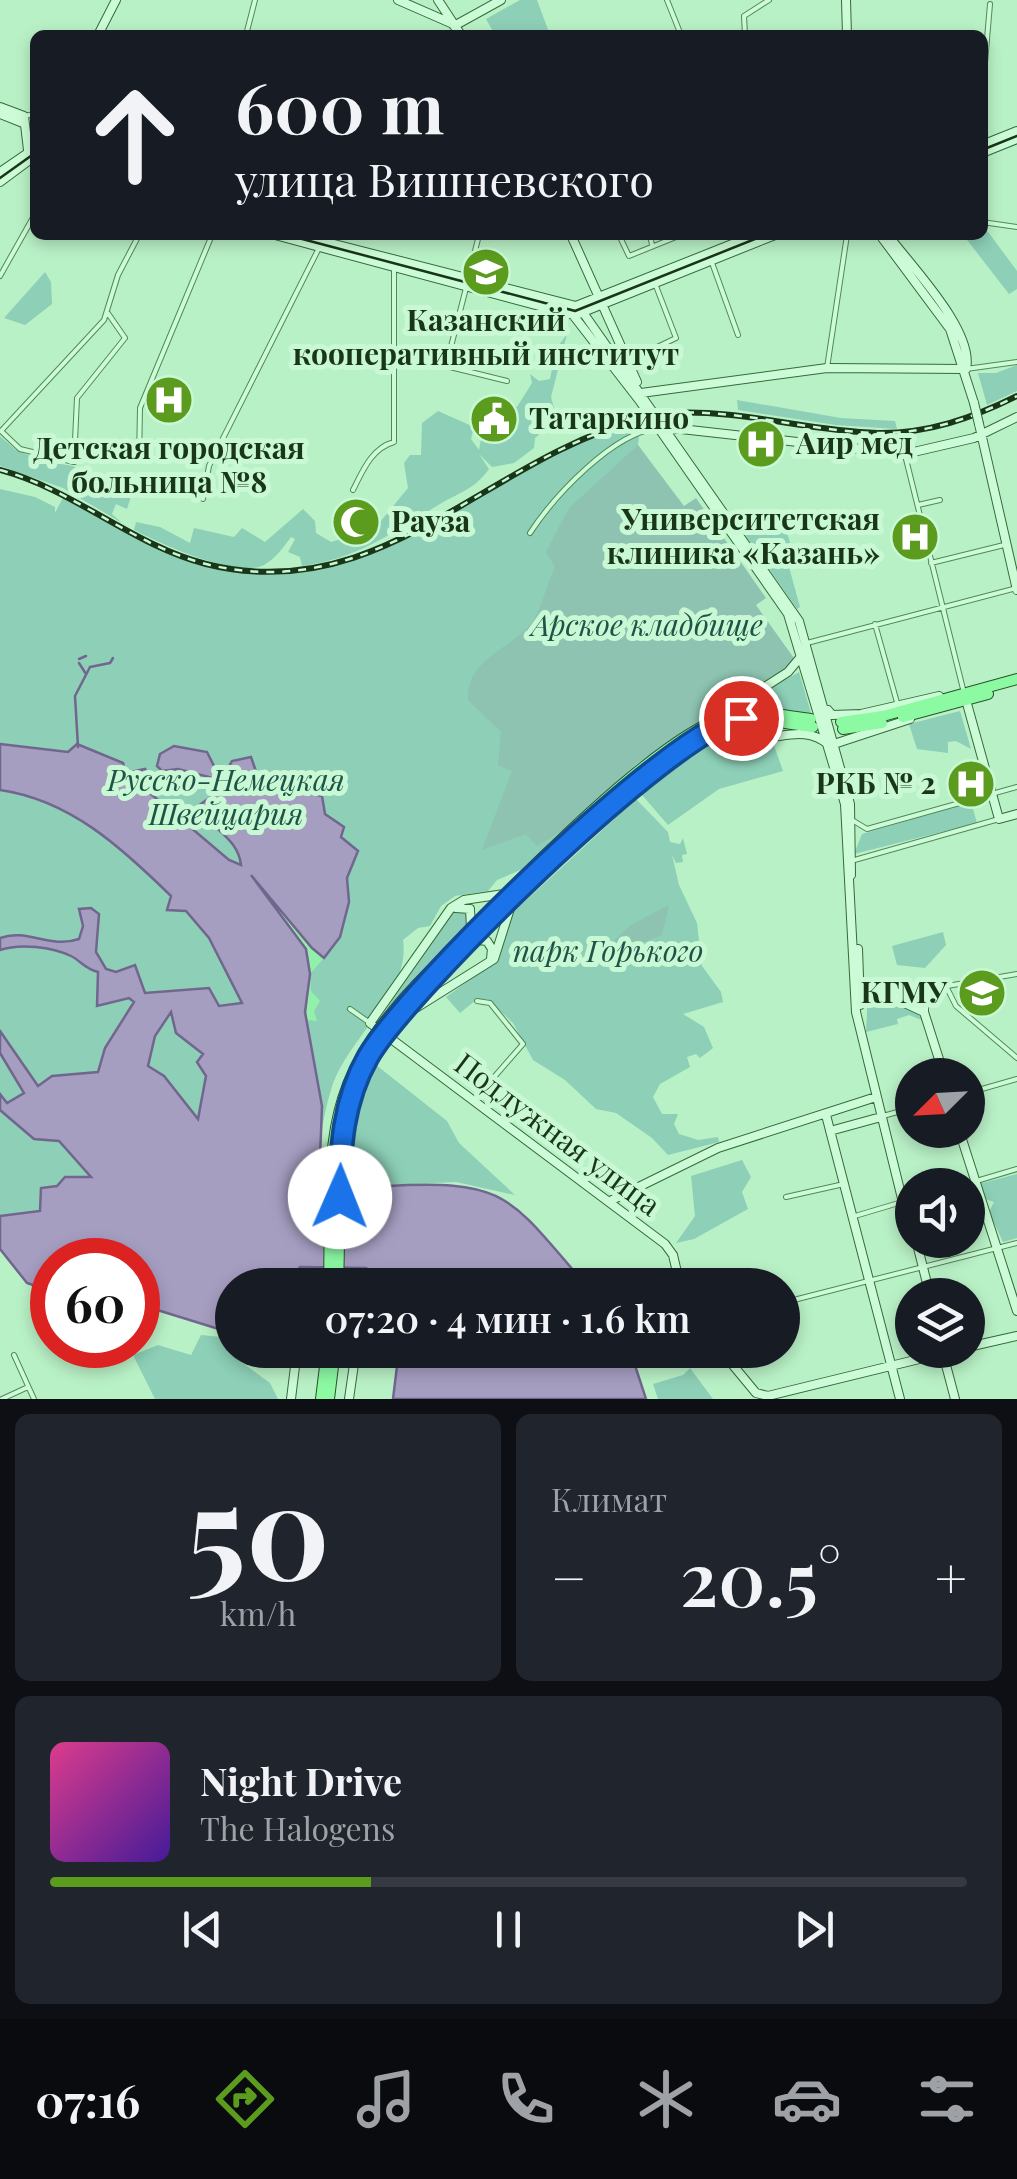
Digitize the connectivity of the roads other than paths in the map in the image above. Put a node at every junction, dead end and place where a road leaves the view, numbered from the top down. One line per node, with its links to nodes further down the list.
1 (116, 0): 11 (main road)
2 (255, 0): 12 (street)
3 (438, 0): 10 (main road)
4 (501, 0): 10 (main road)
5 (667, 0): 14 (street)
6 (769, 0): 15 (street)
7 (846, 0): 16 (main road)
8 (407, 2): 10 (main road)
9 (989, 7): 17 (street)
10 (454, 25): 13 (main road)
11 (101, 30)
12 (247, 30)
13 (458, 30)
14 (679, 30)
15 (745, 30)
16 (847, 30)
17 (987, 30)
18 (0, 110): 20 (main road)
19 (30, 116): 20 (street)
20 (23, 119): 24 (main road)
21 (1017, 132): 23 (main road)
22 (1017, 139): 23 (main road)
23 (1005, 140): 25 (main road)
24 (30, 141)
25 (988, 147)
26 (30, 153): 28 (main road)
27 (30, 154): 29 (main road)
28 (0, 172)
29 (0, 182)
30 (30, 223): 52 (street)
31 (988, 223): 32 (street)
32 (1017, 227)
33 (137, 240): 57 (street)
34 (210, 240): 69 (street)
35 (478, 240): 54 (street)
36 (573, 240): 55 (main road)
37 (621, 240): 46 (street)
38 (651, 240): 46 (street)
39 (666, 240): 46 (street)
40 (743, 240): 55 (main road)
41 (761, 240): 48 (main road)
42 (846, 240): 61 (street)
43 (884, 240): 51 (main road)
44 (891, 240): 51 (main road)
45 (322, 242): 47 (main road); 54 (main road); 71 (street)
46 (652, 245)
47 (356, 256): 49 (main road); 50 (main road)
48 (711, 260): 53 (main road); 58 (street)
49 (394, 266): 50 (main road); 70 (street)
50 (426, 274): 54 (main road)
51 (914, 274): 62 (main road)
52 (0, 276)
53 (654, 282): 55 (main road); 59 (street)
54 (467, 283): 56 (main road); 56 (main road); 63 (street)
55 (600, 299): 56 (main road); 59 (main road)
56 (577, 311): 64 (main road); 66 (main road)
57 (107, 312): 57 (street)
58 (738, 334)
59 (628, 361): 64 (main road)
60 (1017, 362): 62 (street)
61 (827, 368): 62 (main road); 64 (main road)
62 (966, 368): 67 (main road, bridge)
63 (507, 381)
64 (640, 392): 66 (main road)
65 (1017, 417): 67 (main road)
66 (662, 428): 68 (main road); 74 (street); 81 (main road)
67 (982, 435): 68 (main road); 76 (main road)
68 (905, 454): 73 (street)
69 (139, 460)
70 (353, 490)
71 (203, 499)
72 (940, 500): 73 (street)
73 (918, 506): 77 (street)
74 (530, 533)
75 (1017, 541): 76 (main road)
76 (1006, 544): 77 (street); 78 (main road)
77 (931, 563): 79 (street)
78 (1017, 589): 79 (street)
79 (942, 606): 80 (street); 84 (street)
80 (875, 624): 81 (street); 86 (street)
81 (805, 649): 83 (main road); 85 (main road); 90 (main road)
82 (1017, 682): 84 (main road)
83 (812, 688): 87 (main road); 88 (main road)
84 (959, 698): 86 (main road); 89 (main road); 91 (main road); 93 (main road)
85 (824, 702): 86 (main road); 91 (main road)
86 (898, 706)
87 (767, 717): 88 (main road); 88 (main road); 90 (main road)
88 (815, 723): 91 (main road)
89 (842, 725)
90 (702, 731): 91 (main road); 98 (main road)
91 (832, 745): 96 (main road); 105 (main road)
92 (1017, 787): 93 (street)
93 (992, 794): 95 (main road); 96 (street)
94 (1017, 814): 95 (main road)
95 (999, 819): 97 (street)
96 (852, 820): 97 (main road)
97 (850, 861): 105 (main road)
98 (512, 894): 99 (main road); 100 (main road); 101 (main road); 102 (main road)
99 (445, 917): 100 (main road); 112 (main road)
100 (470, 931): 103 (main road)
101 (464, 947): 102 (main road); 103 (main road)
102 (488, 964): 113 (main road)
103 (433, 974): 137 (main road, bridge); 138 (main road, bridge)
104 (1017, 974): 106 (street)
105 (857, 981): 108 (main road); 118 (main road); 122 (main road)
106 (947, 988): 107 (street); 115 (street)
107 (928, 990): 108 (street); 111 (street)
108 (890, 996): 111 (main road)
109 (476, 1002): 119 (street)
110 (350, 1008): 112 (street)
111 (928, 1017): 114 (main road)
112 (370, 1024): 113 (main road, Подлужная улица)
113 (387, 1036): 119 (main road, Подлужная улица)
114 (939, 1058)
115 (1017, 1058)
116 (1017, 1079): 117 (street)
117 (985, 1088)
118 (876, 1097): 121 (main road); 122 (main road)
119 (474, 1100): 129 (main road, Подлужная улица)
120 (895, 1113): 122 (street)
121 (826, 1115): 123 (main road); 129 (main road)
122 (882, 1116): 123 (main road); 124 (main road)
123 (830, 1131): 127 (main road)
124 (897, 1168)
125 (1017, 1169): 126 (street)
126 (985, 1178)
127 (844, 1184): 128 (street); 132 (main road)
128 (786, 1196)
129 (610, 1201): 139 (main road, Подлужная улица)
130 (895, 1204): 132 (street)
131 (985, 1215): 134 (main road)
132 (852, 1217): 141 (main road)
133 (1017, 1243): 134 (street)
134 (997, 1248): 136 (street); 143 (main road)
135 (919, 1258): 136 (main road)
136 (921, 1267): 140 (main road); 141 (street)
137 (329, 1268)
138 (338, 1268)
139 (676, 1268)
140 (924, 1278)
141 (868, 1280): 142 (street); 148 (main road)
142 (800, 1298)
143 (1017, 1311)
144 (1017, 1336): 145 (main road)
145 (985, 1344)
146 (14, 1355): 155 (street)
147 (895, 1366): 148 (main road)
148 (892, 1367): 156 (main road); 162 (main road)
149 (295, 1368): 159 (main road)
150 (327, 1368): 160 (main road)
151 (332, 1368): 160 (main road)
152 (353, 1368): 161 (main road)
153 (736, 1368): 156 (main road)
154 (948, 1368): 163 (main road)
155 (28, 1387): 157 (street); 158 (street)
156 (785, 1396)
157 (2, 1399)
158 (34, 1399)
159 (291, 1399)
160 (325, 1399)
161 (348, 1399)
162 (900, 1399)
163 (956, 1399)

